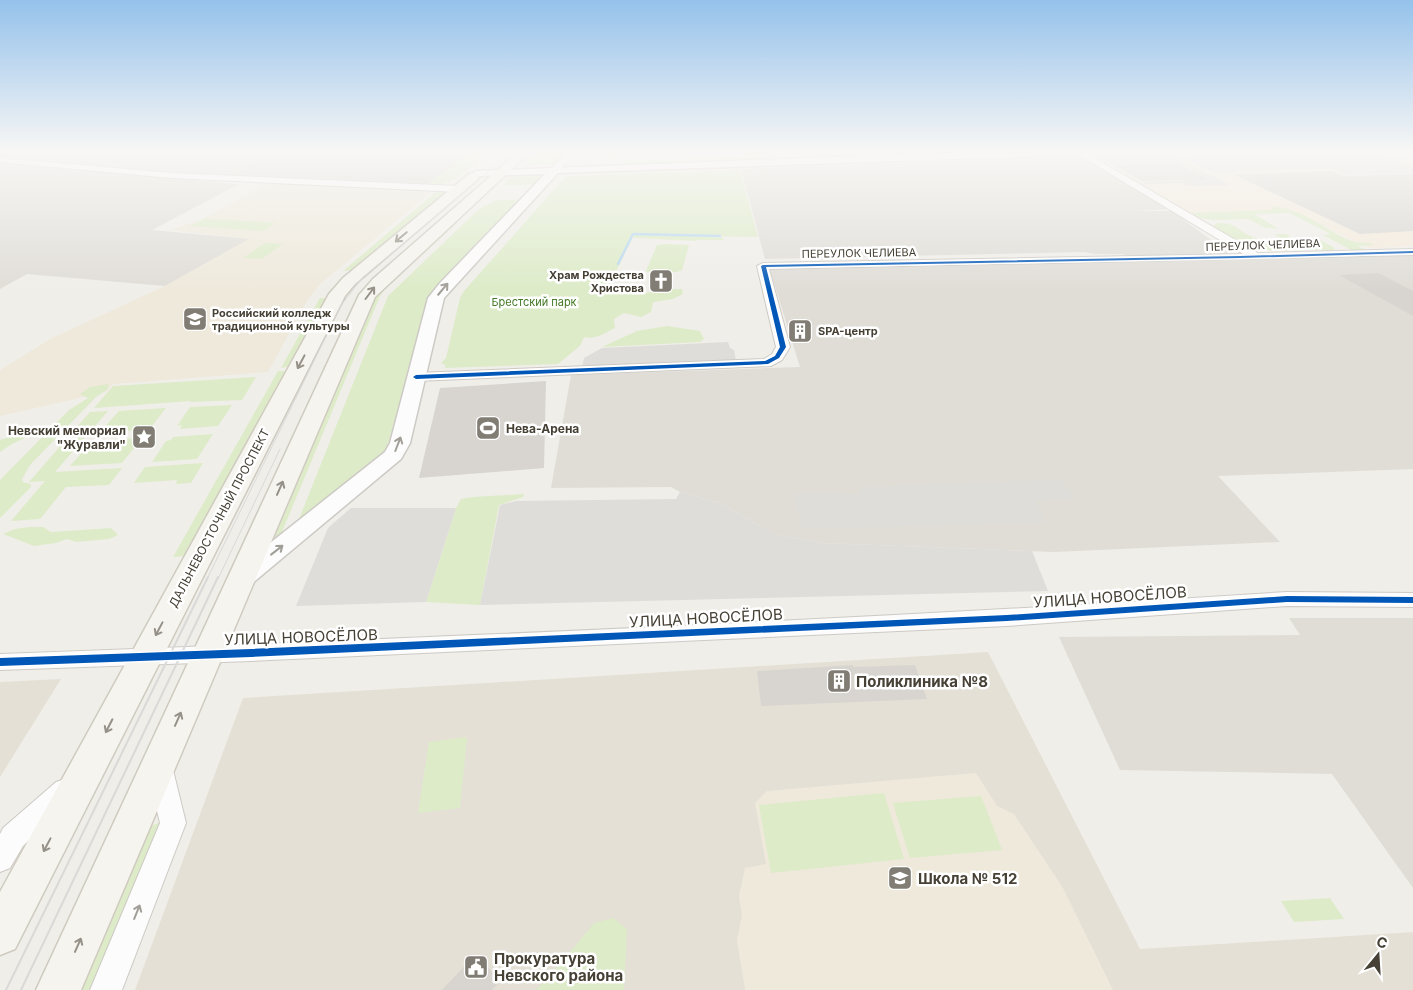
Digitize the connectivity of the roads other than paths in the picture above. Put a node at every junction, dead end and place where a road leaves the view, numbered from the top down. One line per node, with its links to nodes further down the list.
1 (447, 199): 11 (main road, ДАЛЬНЕВОСТОЧНЫЙ ПРОСПЕКТ, one-way to 11)
2 (467, 199): 8 (main road, ДАЛЬНЕВОСТОЧНЫЙ ПРОСПЕКТ, one-way to 2)
3 (527, 199): 7 (street, ДАЛЬНЕВОСТОЧНЫЙ ПРОСПЕКТ, one-way to 3)
4 (1158, 199): 6 (street)
5 (1413, 252): 6 (street, ПЕРЕУЛОК ЧЕЛИЕВА)
6 (1255, 256): 7 (street, ПЕРЕУЛОК ЧЕЛИЕВА)
7 (416, 376): 8 (street, ДАЛЬНЕВОСТОЧНЫЙ ПРОСПЕКТ, one-way to 7)
8 (239, 580): 10 (main road, ДАЛЬНЕВОСТОЧНЫЙ ПРОСПЕКТ)
9 (1413, 600): 10 (street, УЛИЦА НОВОСЁЛОВ)
10 (206, 654): 11 (street, УЛИЦА НОВОСЁЛОВ); 13 (main road, ДАЛЬНЕВОСТОЧНЫЙ ПРОСПЕКТ, one-way to 10)
11 (146, 656): 12 (street, УЛИЦА НОВОСЁЛОВ); 14 (main road, ДАЛЬНЕВОСТОЧНЫЙ ПРОСПЕКТ, one-way to 14)
12 (0, 662)
13 (158, 763): 17 (main road, ДАЛЬНЕВОСТОЧНЫЙ ПРОСПЕКТ, one-way to 13); 18 (street, one-way to 13)
14 (86, 771): 15 (street); 16 (main road, ДАЛЬНЕВОСТОЧНЫЙ ПРОСПЕКТ, one-way to 16)
15 (0, 860)
16 (0, 934)
17 (58, 990)
18 (106, 990)

